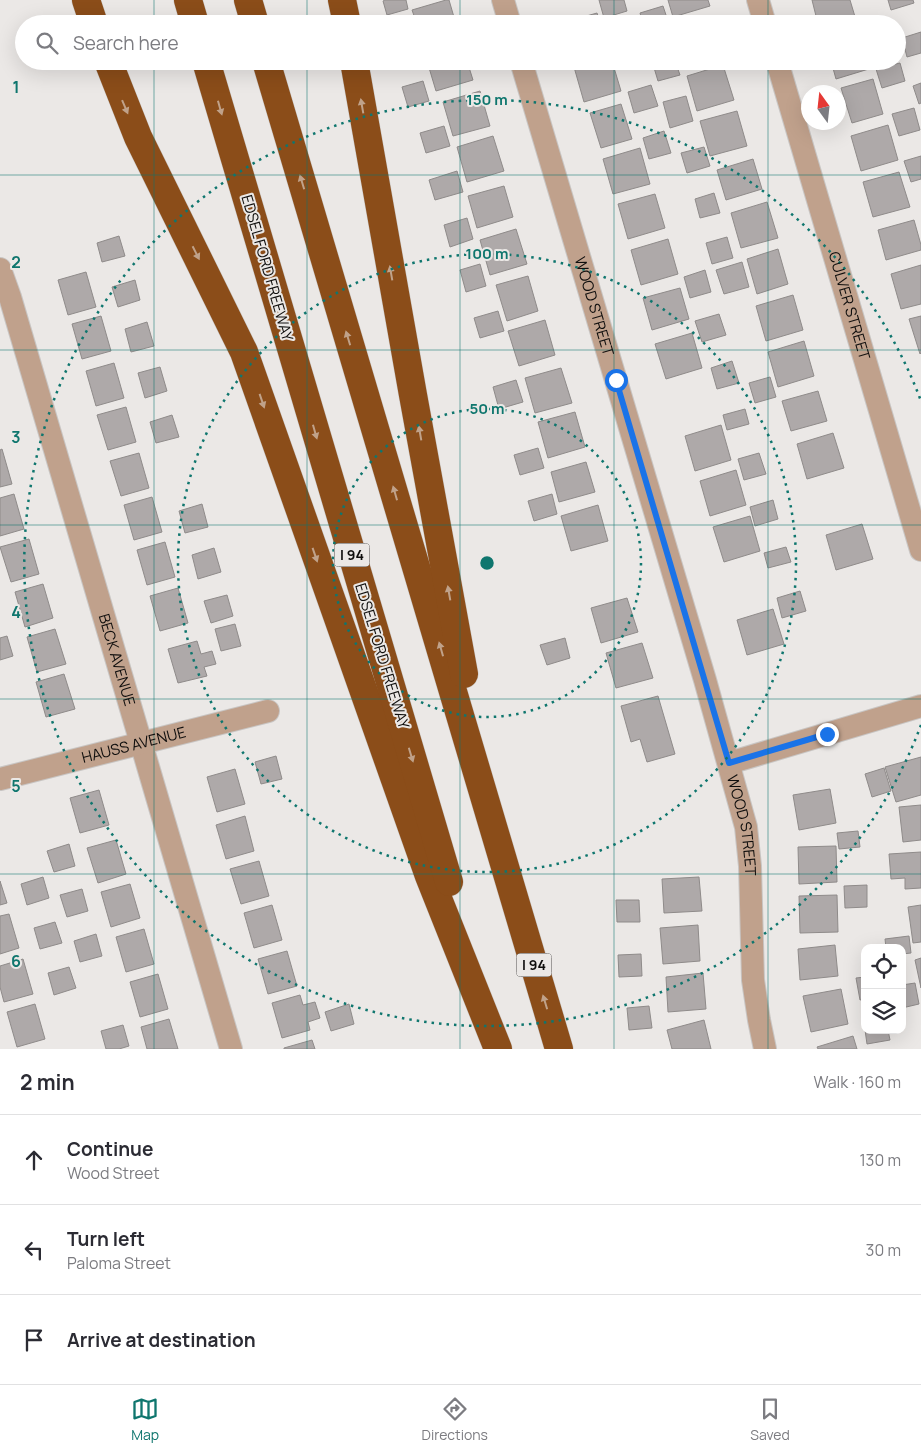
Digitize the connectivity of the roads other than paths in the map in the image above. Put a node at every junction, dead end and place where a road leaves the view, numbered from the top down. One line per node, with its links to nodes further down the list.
1 (86, 0): 7 (highway)
2 (188, 0): 8 (highway)
3 (248, 0): 9 (highway)
4 (342, 0): 10 (highway)
5 (503, 0): 11 (street)
6 (758, 0): 12 (street)
7 (91, 15)
8 (192, 15)
9 (252, 15)
10 (345, 15)
11 (507, 15)
12 (763, 15)
13 (111, 70): 28 (highway, one-way to 28)
14 (209, 70): 28 (highway, EDSEL FORD FREEWAY / I 94, one-way to 28)
15 (269, 70): 26 (highway, I 94, one-way to 15)
16 (356, 70): 26 (highway, one-way to 16)
17 (524, 70): 24 (street, WOOD STREET)
18 (779, 70): 20 (street, CULVER STREET)
19 (0, 269): 23 (street, BECK AVENUE)
20 (921, 550)
21 (921, 706): 24 (street)
22 (268, 711): 23 (street, HAUSS AVENUE)
23 (142, 743): 25 (street, HAUSS AVENUE); 27 (street, BECK AVENUE)
24 (729, 763): 30 (street, WOOD STREET)
25 (0, 779)
26 (509, 880): 29 (highway, I 94, one-way to 26)
27 (232, 1049)
28 (499, 1049)
29 (559, 1049)
30 (765, 1049)

